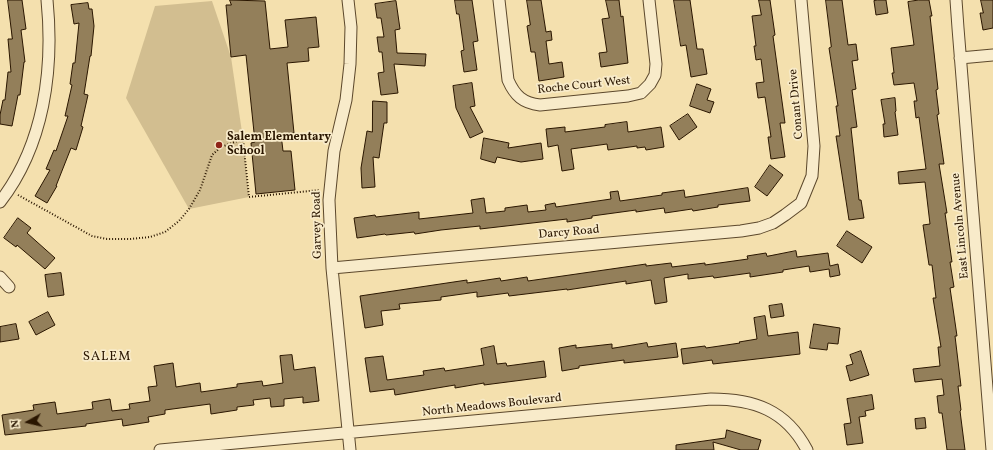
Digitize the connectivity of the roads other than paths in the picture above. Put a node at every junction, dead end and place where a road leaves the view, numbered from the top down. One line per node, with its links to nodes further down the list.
1 (47, 0): 9 (street)
2 (348, 0): 11 (street, Garvey Road)
3 (499, 0): 4 (street, Roche Court West)
4 (649, 0)
5 (801, 0): 10 (street, Conant Drive)
6 (956, 0): 8 (street, East Lincoln Avenue)
7 (993, 55): 8 (street)
8 (960, 58): 18 (street, East Lincoln Avenue)
9 (0, 202)
10 (801, 203): 11 (street, Darcy Road)
11 (332, 268): 14 (street, Garvey Road)
12 (0, 277): 13 (street)
13 (9, 287)
14 (348, 433): 15 (street, North Meadows Boulevard); 16 (street, Garvey Road); 17 (street, North Meadows Boulevard)
15 (160, 450)
16 (350, 450)
17 (807, 450)
18 (992, 450)

